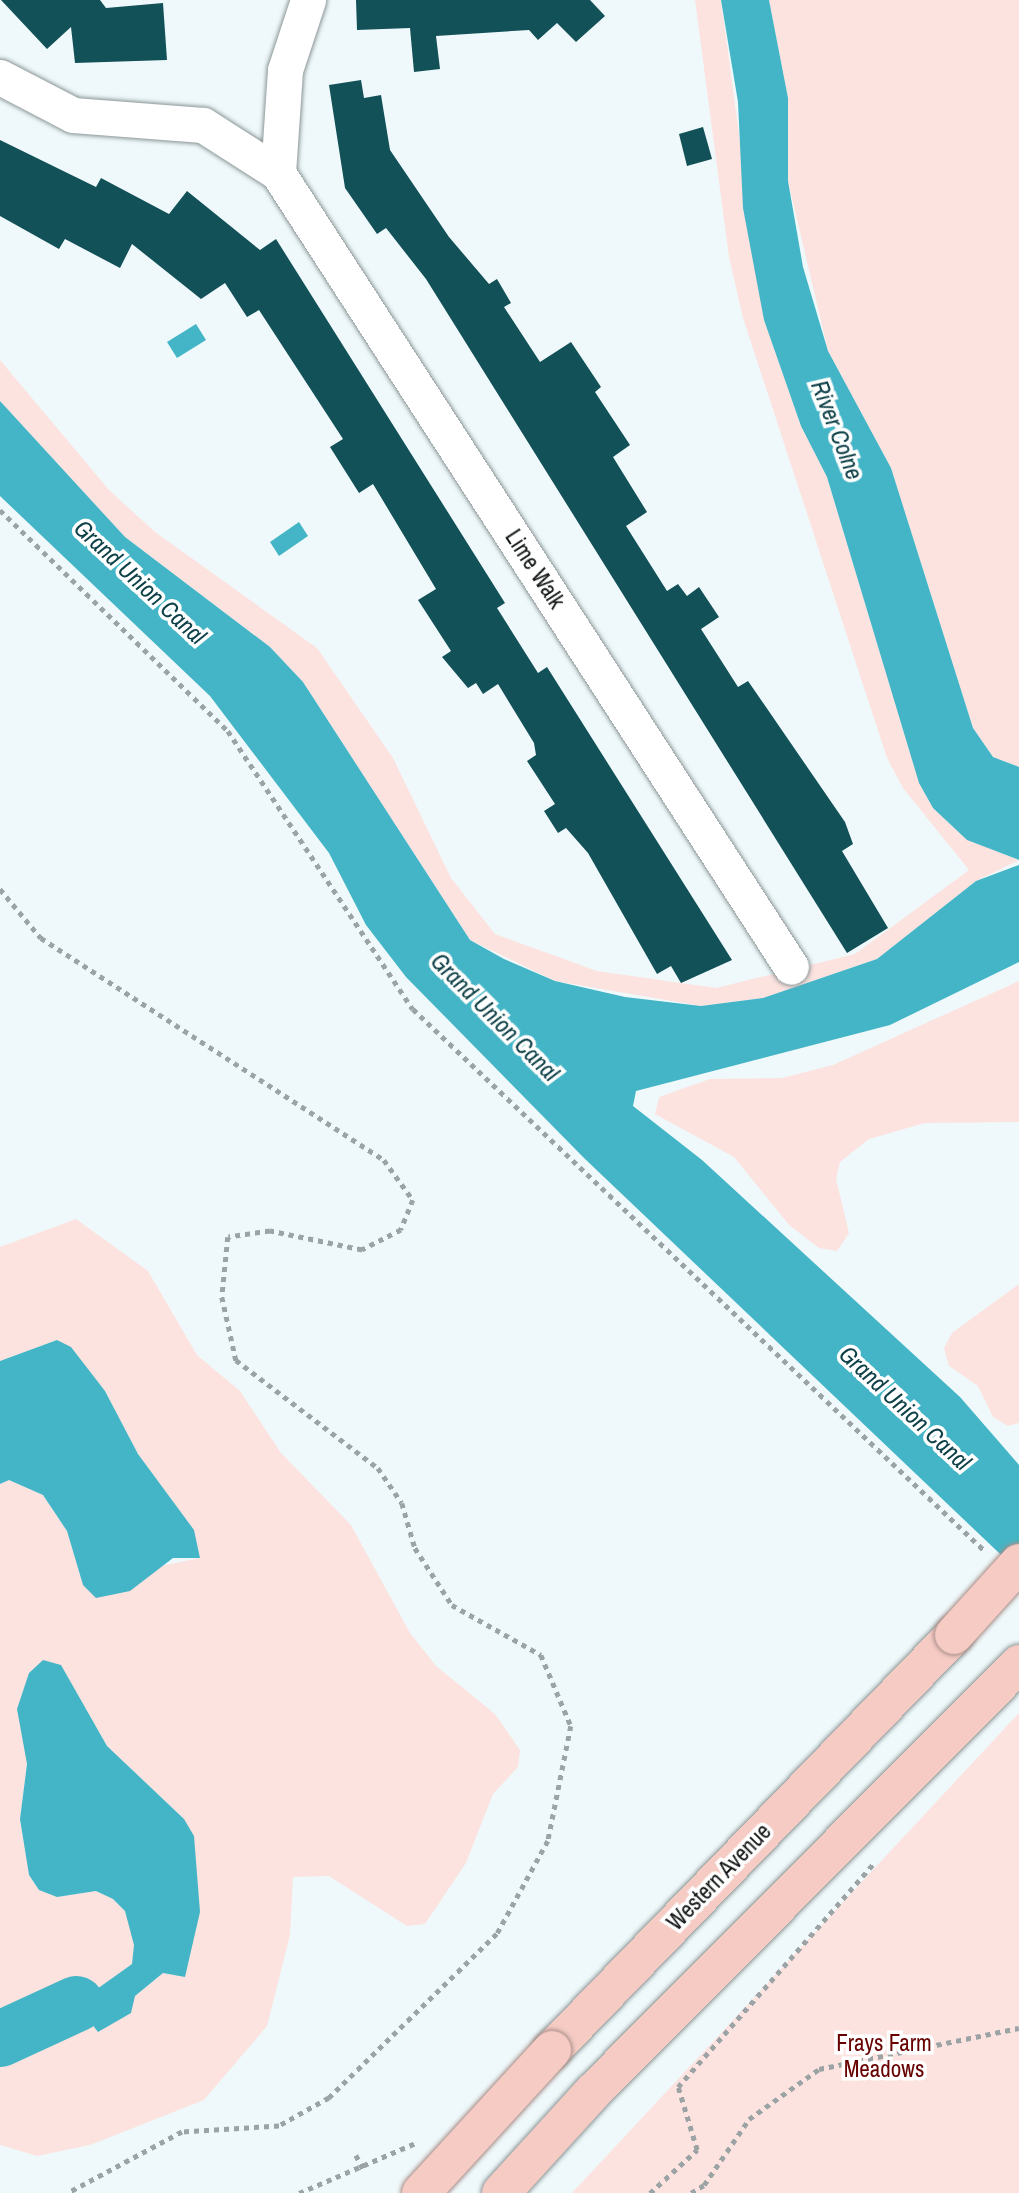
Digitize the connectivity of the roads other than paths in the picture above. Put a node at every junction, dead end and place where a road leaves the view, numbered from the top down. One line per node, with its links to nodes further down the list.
1 (308, 0): 3 (street)
2 (0, 78): 3 (street)
3 (278, 173): 4 (street, Lime Walk)
4 (791, 967)
5 (1005, 1560): 7 (highway, Western Avenue, bridge)
6 (1012, 1672): 8 (highway)
7 (421, 2193)
8 (501, 2193)

